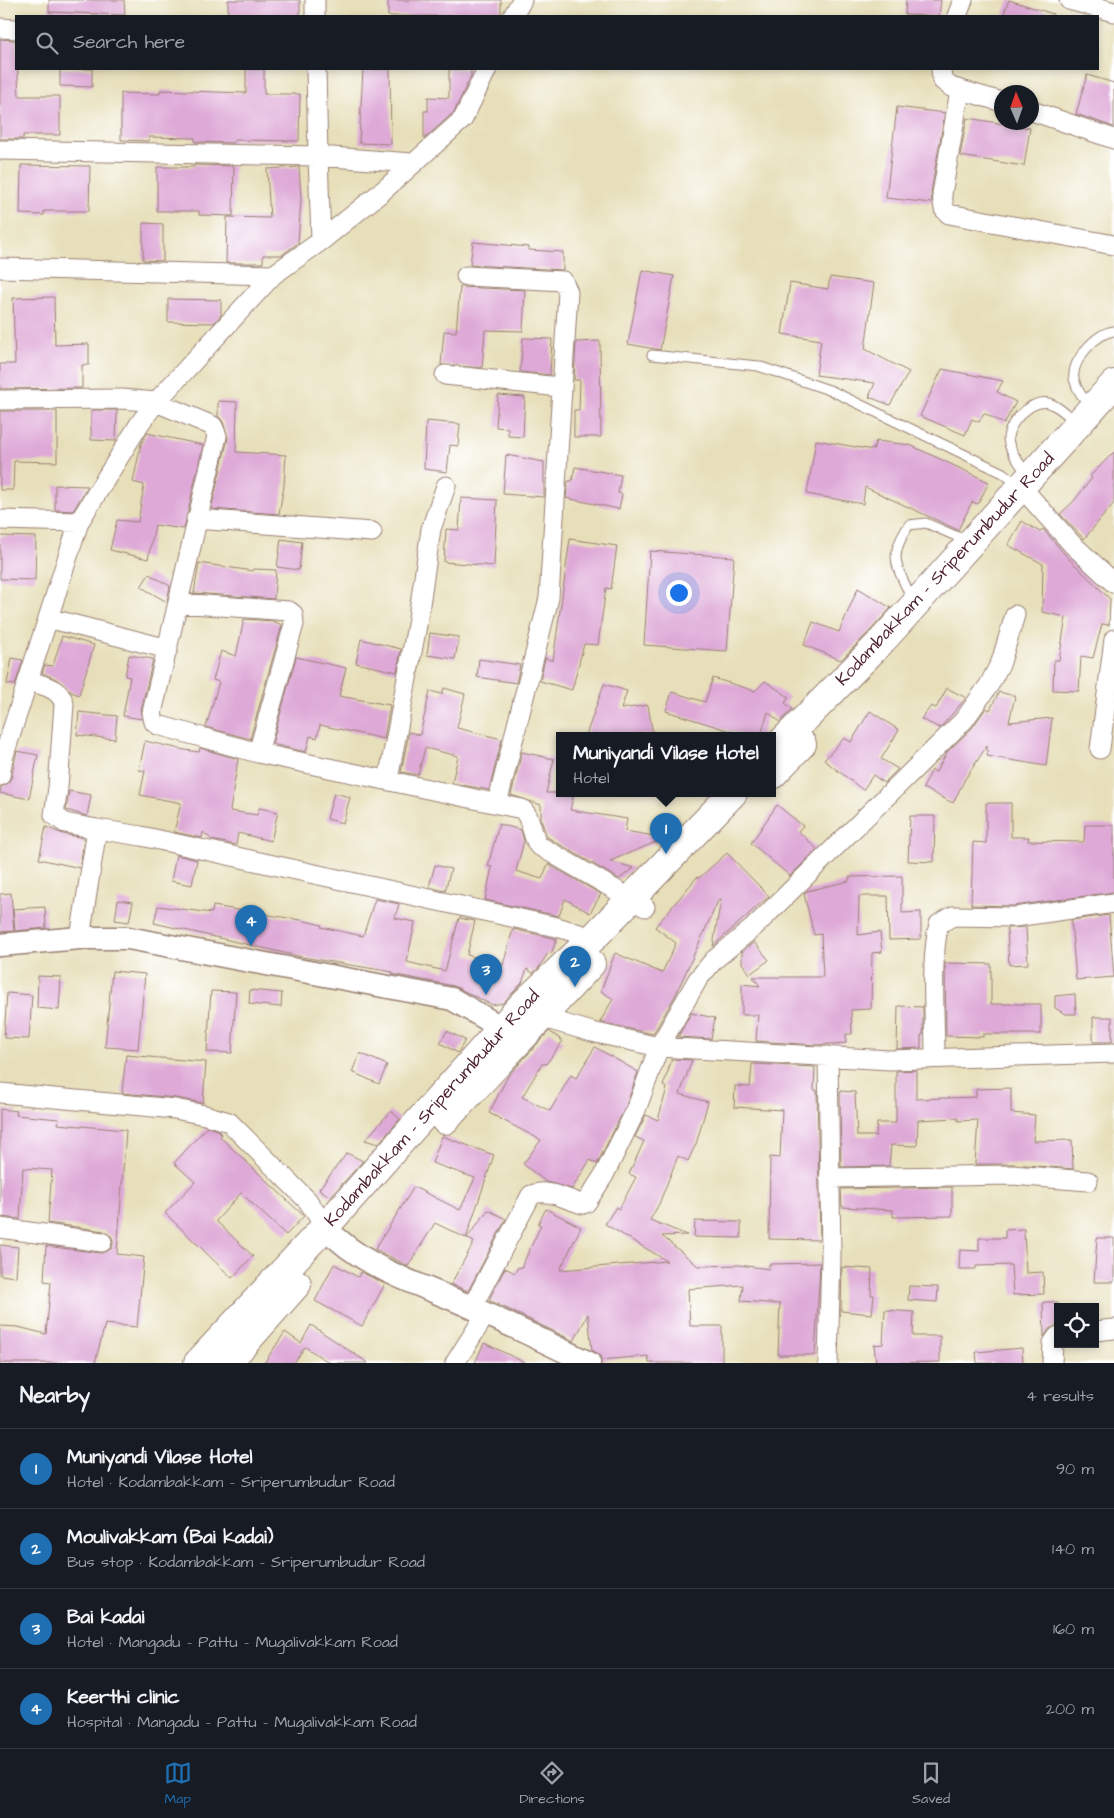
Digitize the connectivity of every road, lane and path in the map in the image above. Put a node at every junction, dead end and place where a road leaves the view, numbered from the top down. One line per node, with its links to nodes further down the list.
1 (315, 0): 6 (street)
2 (522, 0): 7 (street)
3 (963, 0): 8 (street)
4 (1069, 0): 5 (street)
5 (1114, 12)
6 (315, 15)
7 (514, 15)
8 (957, 15)
9 (0, 28): 10 (street)
10 (15, 29)
11 (316, 70): 19 (street)
12 (487, 70): 20 (street)
13 (941, 70): 14 (street)
14 (960, 90): 15 (street); 22 (street)
15 (994, 100)
16 (1039, 113): 17 (street)
17 (1114, 139)
18 (0, 150): 19 (street)
19 (318, 156): 20 (street); 21 (street)
20 (412, 163): 21 (street)
21 (321, 241): 24 (street)
22 (1114, 245)
23 (0, 268): 24 (street)
24 (272, 275): 32 (street)
25 (466, 276): 30 (street)
26 (1114, 331): 33 (lane)
27 (652, 355): 35 (lane)
28 (445, 374): 30 (street)
29 (1114, 384): 33 (main road, Kodambakkam – Sriperumbudur Road)
30 (560, 387): 57 (street)
31 (0, 400): 32 (street)
32 (156, 402): 36 (street); 38 (street)
33 (1095, 414): 35 (main road, Kodambakkam – Sriperumbudur Road); 35 (main road, Kodambakkam – Sriperumbudur Road); 35 (lane)
34 (446, 486): 54 (street)
35 (1029, 488): 40 (main road, Kodambakkam – Sriperumbudur Road); 41 (street); 52 (main road, Kodambakkam – Sriperumbudur Road)
36 (196, 519): 39 (street); 42 (street)
37 (0, 520): 38 (street)
38 (79, 522): 45 (street)
39 (372, 532)
40 (971, 543): 43 (main road, Kodambakkam – Sriperumbudur Road); 43 (lane)
41 (1114, 583)
42 (178, 603): 47 (street); 51 (street)
43 (914, 605): 49 (main road, Kodambakkam – Sriperumbudur Road)
44 (1015, 615): 66 (street)
45 (48, 618): 47 (street); 48 (street)
46 (1114, 639): 50 (street)
47 (168, 649): 51 (street)
48 (29, 681): 53 (street); 58 (street)
49 (776, 748)
50 (1100, 750)
51 (258, 752): 54 (street)
52 (776, 771)
53 (0, 776)
54 (388, 780): 57 (street)
55 (729, 797): 59 (main road, Kodambakkam – Sriperumbudur Road)
56 (751, 797): 59 (main road, Kodambakkam – Sriperumbudur Road)
57 (497, 804): 59 (street)
58 (97, 829): 61 (street); 62 (street)
59 (637, 903): 62 (main road, Kodambakkam – Sriperumbudur Road); 64 (main road, Kodambakkam – Sriperumbudur Road)
60 (1114, 903): 69 (street)
61 (80, 938): 63 (street); 65 (street)
62 (593, 938): 64 (main road, Kodambakkam – Sriperumbudur Road)
63 (0, 944)
64 (531, 1011): 65 (main road, Kodambakkam – Sriperumbudur Road); 66 (street)
65 (509, 1035): 74 (main road, Kodambakkam – Sriperumbudur Road)
66 (659, 1047): 68 (street); 76 (street)
67 (1114, 1053): 69 (street)
68 (828, 1056): 69 (street); 71 (street)
69 (935, 1057)
70 (0, 1093): 74 (street)
71 (829, 1178): 72 (street); 84 (street)
72 (1088, 1181)
73 (0, 1228): 75 (street)
74 (330, 1233): 76 (street); 80 (main road, Kodambakkam – Sriperumbudur Road); 81 (main road, Kodambakkam – Sriperumbudur Road)
75 (102, 1242)
76 (479, 1311): 82 (street); 83 (street)
77 (1114, 1330): 78 (street)
78 (1099, 1331)
79 (1054, 1341): 85 (street)
80 (198, 1363)
81 (227, 1363)
82 (455, 1363)
83 (589, 1363)
84 (828, 1363)
85 (1052, 1363)

